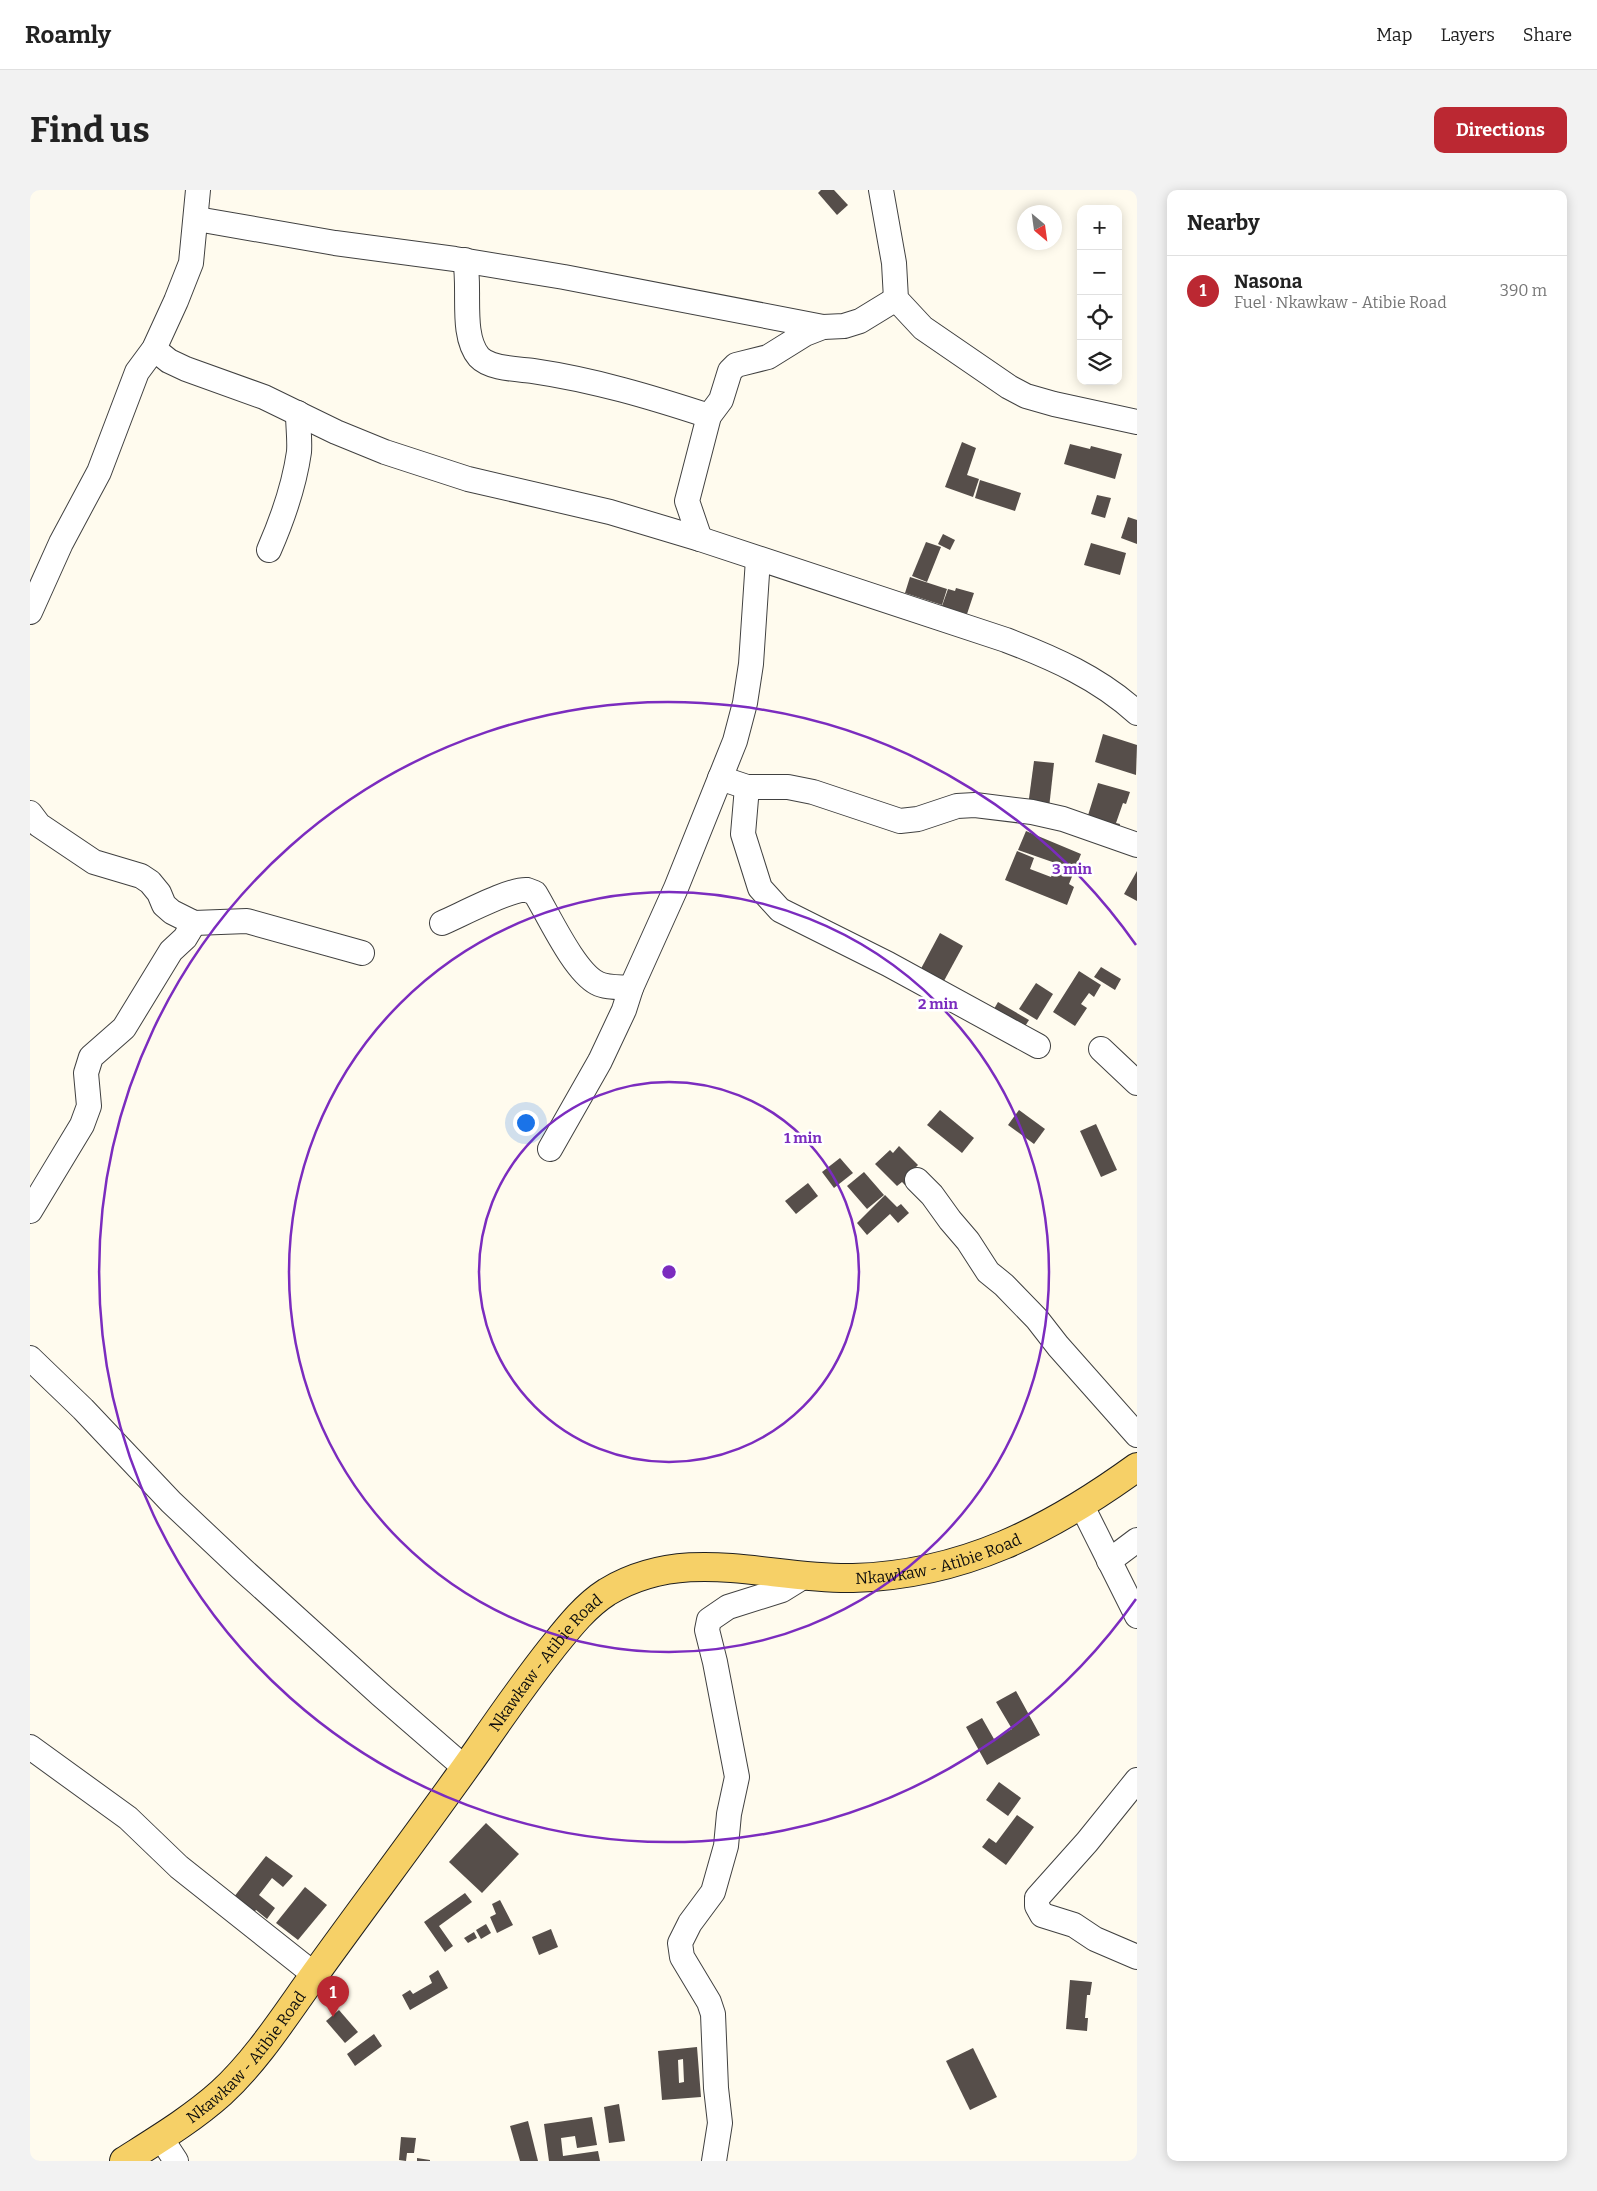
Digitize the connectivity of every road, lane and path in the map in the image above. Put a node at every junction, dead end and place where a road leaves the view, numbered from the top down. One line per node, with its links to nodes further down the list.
1 (198, 190): 3 (street)
2 (880, 190): 5 (street)
3 (196, 219): 4 (street); 7 (street)
4 (464, 260): 6 (street); 9 (street)
5 (896, 299): 6 (street); 10 (street)
6 (823, 327): 9 (street)
7 (154, 349): 8 (street); 16 (street)
8 (298, 413): 12 (street); 14 (street)
9 (709, 416): 11 (street)
10 (1137, 422)
11 (687, 501): 12 (street); 13 (street)
12 (656, 526): 13 (street)
13 (700, 539): 15 (street)
14 (269, 550)
15 (758, 558): 17 (street); 18 (street)
16 (30, 612)
17 (1137, 713)
18 (720, 778): 19 (street); 25 (street)
19 (747, 786): 21 (street); 26 (street)
20 (30, 812): 22 (street)
21 (1137, 845)
22 (194, 923): 24 (street); 31 (street)
23 (442, 923): 25 (street)
24 (362, 953)
25 (631, 988): 29 (street)
26 (1038, 1046)
27 (1101, 1049): 28 (street)
28 (1137, 1083)
29 (550, 1149)
30 (917, 1180): 33 (street)
31 (30, 1211)
32 (30, 1358): 41 (street)
33 (1137, 1435)
34 (1137, 1467): 35 (main road, Nkawkaw - Atibie Road)
35 (1082, 1506): 37 (street); 38 (main road, Nkawkaw - Atibie Road)
36 (1137, 1540): 37 (street)
37 (1109, 1561): 39 (street)
38 (803, 1577): 41 (main road, Nkawkaw - Atibie Road); 48 (street)
39 (1137, 1616)
40 (30, 1747): 44 (street)
41 (466, 1768): 44 (main road, Nkawkaw - Atibie Road)
42 (1137, 1780): 43 (street)
43 (1137, 1957)
44 (315, 1975): 45 (main road, Nkawkaw - Atibie Road)
45 (161, 2138): 46 (main road, Nkawkaw - Atibie Road); 47 (street)
46 (124, 2161)
47 (176, 2161)
48 (714, 2161)

